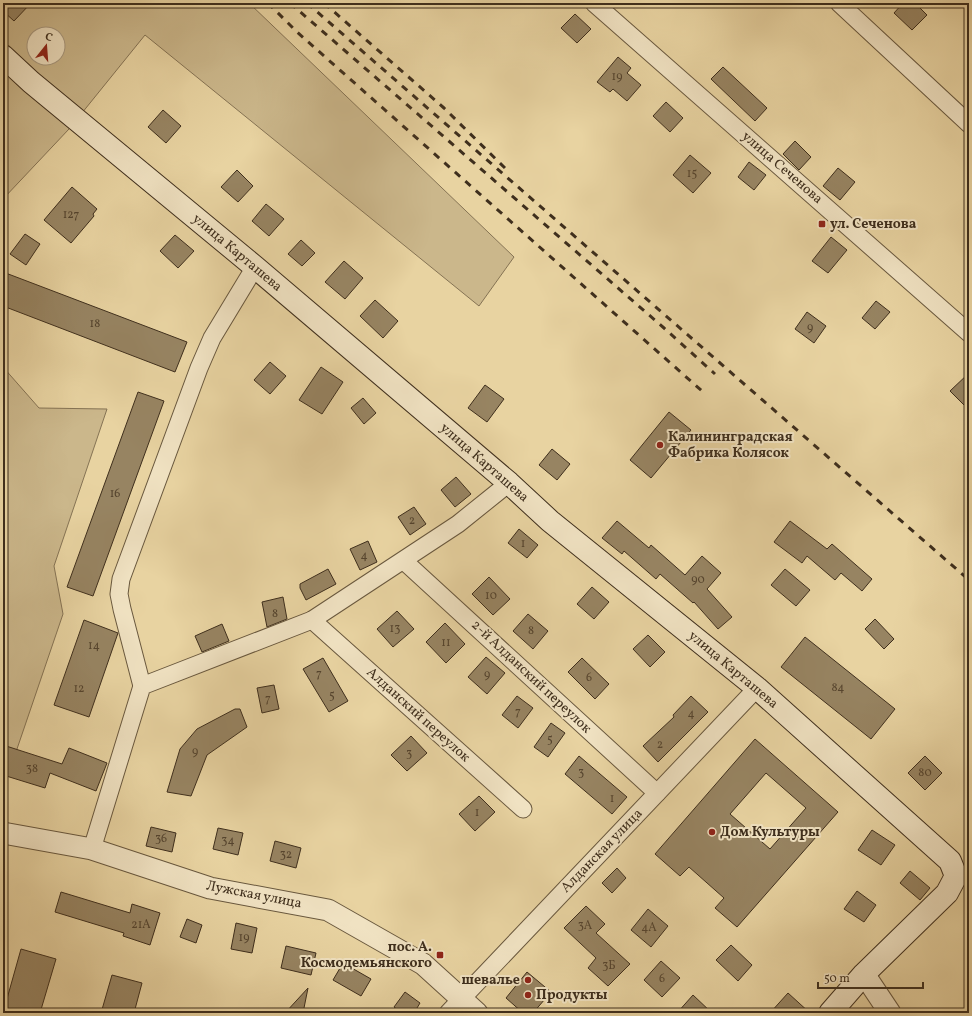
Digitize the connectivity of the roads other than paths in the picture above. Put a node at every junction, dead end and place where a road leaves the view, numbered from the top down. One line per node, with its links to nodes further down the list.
1 (594, 3): 6 (street, улица Сеченова)
2 (839, 3): 4 (street)
3 (3, 56): 5 (main road, улица Карташева)
4 (969, 124)
5 (255, 267): 7 (main road, улица Карташева); 10 (street)
6 (969, 333)
7 (509, 483): 8 (street); 11 (main road, улица Карташева)
8 (404, 560): 9 (street); 12 (street, 2-й Алданский переулок)
9 (312, 620): 10 (street); 13 (street, Алданский переулок)
10 (142, 686): 15 (street)
11 (756, 688): 12 (street, Алданская улица); 16 (main road, улица Карташева)
12 (657, 793): 18 (street, Алданская улица)
13 (523, 809)
14 (3, 833): 15 (street, Лужская улица)
15 (92, 850): 18 (street, Лужская улица)
16 (962, 879): 17 (main road)
17 (864, 974): 20 (main road); 21 (street)
18 (454, 1006): 19 (street, Лужская улица)
19 (477, 1013)
20 (830, 1013)
21 (890, 1013)

